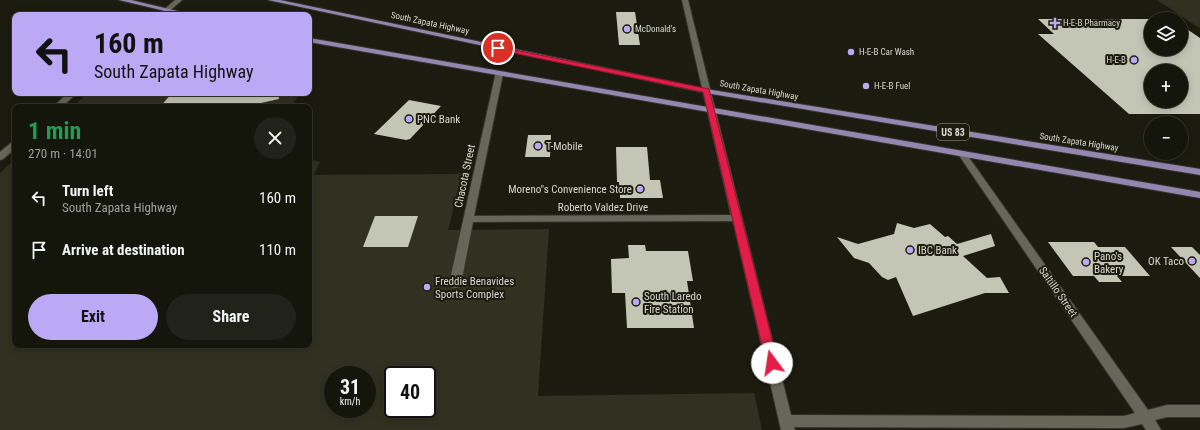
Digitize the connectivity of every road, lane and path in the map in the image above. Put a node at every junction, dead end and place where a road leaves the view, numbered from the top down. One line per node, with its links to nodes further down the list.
1 (122, 0): 5 (main road)
2 (179, 0): 5 (street)
3 (271, 0): 10 (main road, South Zapata Highway / US 83)
4 (685, 0): 10 (street)
5 (167, 10): 6 (street); 7 (main road)
6 (165, 12)
7 (177, 12)
8 (312, 41): 9 (main road, US 83)
9 (499, 74): 13 (main road, US 83); 20 (street, Chacota Street)
10 (706, 91): 13 (street); 17 (main road, South Zapata Highway / US 83)
11 (70, 96): 12 (street)
12 (60, 104)
13 (711, 111): 15 (main road, US 83); 19 (street)
14 (12, 147): 16 (street)
15 (962, 154): 18 (main road, US 83); 23 (street, Saltillo Street)
16 (0, 157)
17 (1200, 172)
18 (1200, 195)
19 (737, 218): 20 (street, Roberto Valdez Drive); 24 (street)
20 (468, 219): 21 (street, Chacota Street)
21 (455, 284)
22 (1200, 411): 23 (street)
23 (1145, 417): 24 (street); 25 (street, Saltillo Street)
24 (787, 425)
25 (1154, 430)

